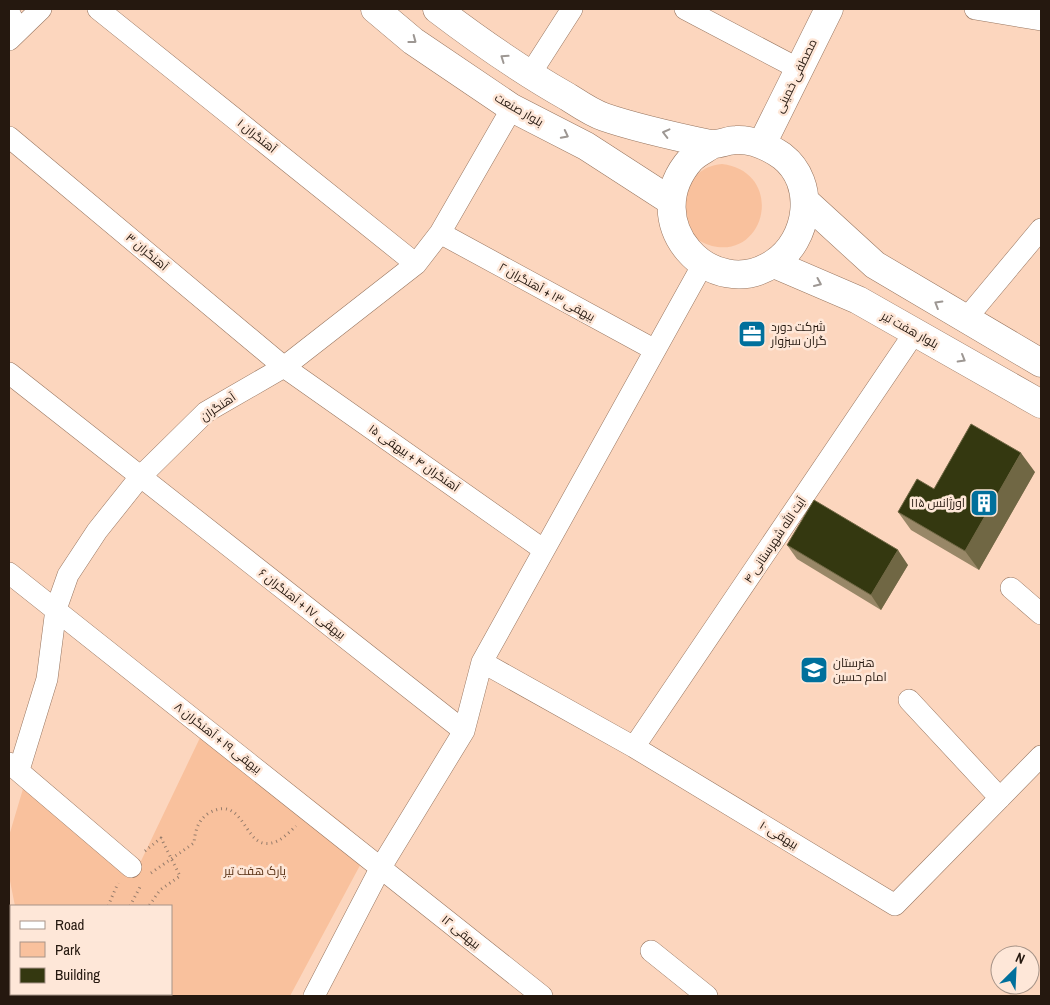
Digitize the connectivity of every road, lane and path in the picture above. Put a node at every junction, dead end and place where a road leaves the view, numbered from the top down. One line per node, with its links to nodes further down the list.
1 (41, 9): 11 (street)
2 (98, 9): 22 (street, آهنگران ۱)
3 (375, 9): 14 (main road, بلوار صنعت, one-way to 14)
4 (437, 9): 13 (main road, one-way to 4)
5 (572, 9): 13 (street)
6 (685, 9): 12 (street)
7 (829, 9): 12 (main road, مصطفی خمینی)
8 (975, 9): 10 (street)
9 (9, 12): 11 (street)
10 (1041, 20)
11 (14, 35)
12 (799, 70): 17 (main road, مصطفی خمینی)
13 (530, 76): 16 (main road, one-way to 13)
14 (512, 108): 18 (main road, بلوار صنعت, one-way to 18); 21 (street, آهنگران)
15 (9, 137): 29 (street, آهنگران ۳)
16 (713, 144): 17 (main road); 18 (main road)
17 (762, 144): 19 (main road)
18 (671, 201): 23 (main road)
19 (805, 201): 24 (main road); 25 (main road, one-way to 19)
20 (1041, 229): 25 (street)
21 (440, 233): 22 (street, آهنگران); 27 (street, بیهقی ۱۳ + آهنگران ۲)
22 (416, 264): 29 (street, آهنگران)
23 (703, 264): 24 (main road); 27 (street)
24 (774, 264): 26 (main road, بلوار هفت تیر, one-way to 26)
25 (965, 320): 28 (main road)
26 (915, 332): 31 (main road, بلوار هفت تیر, one-way to 31); 41 (street, آیت الله شهرستانی ۴)
27 (655, 350): 33 (street)
28 (1041, 363)
29 (284, 366): 32 (street, آهنگران); 33 (street, آهنگران ۴ + بیهقی ۱۵)
30 (9, 373): 32 (street, بیهقی ۱۷ + آهنگران ۶)
31 (1041, 404)
32 (140, 477): 36 (street, آهنگران); 40 (street, بیهقی ۱۷ + آهنگران ۶)
33 (544, 550): 38 (street)
34 (9, 573): 36 (street, بیهقی ۱۹ + آهنگران ۸)
35 (1011, 588): 37 (street)
36 (56, 610): 43 (street, آهنگران); 45 (street, بیهقی ۱۹ + آهنگران ۸)
37 (1041, 614)
38 (482, 662): 40 (street); 41 (street, بیهقی ۱۰)
39 (909, 700): 44 (street)
40 (464, 731): 48 (street)
41 (634, 747): 44 (street, بیهقی ۱۰)
42 (1041, 756): 44 (street, بیهقی ۱۰)
43 (14, 766): 49 (street)
44 (1000, 798)
45 (311, 812): 47 (path); 48 (street, بیهقی ۱۹ + آهنگران ۸)
46 (161, 838): 47 (path)
47 (171, 858): 49 (path); 51 (path)
48 (380, 867): 56 (street); 57 (street, بیهقی ۱۲)
49 (141, 873): 50 (path)
50 (130, 905)
51 (150, 905)
52 (650, 951): 53 (street)
53 (704, 995)
54 (84, 996): 55 (path)
55 (94, 996)
56 (314, 996)
57 (542, 996)

